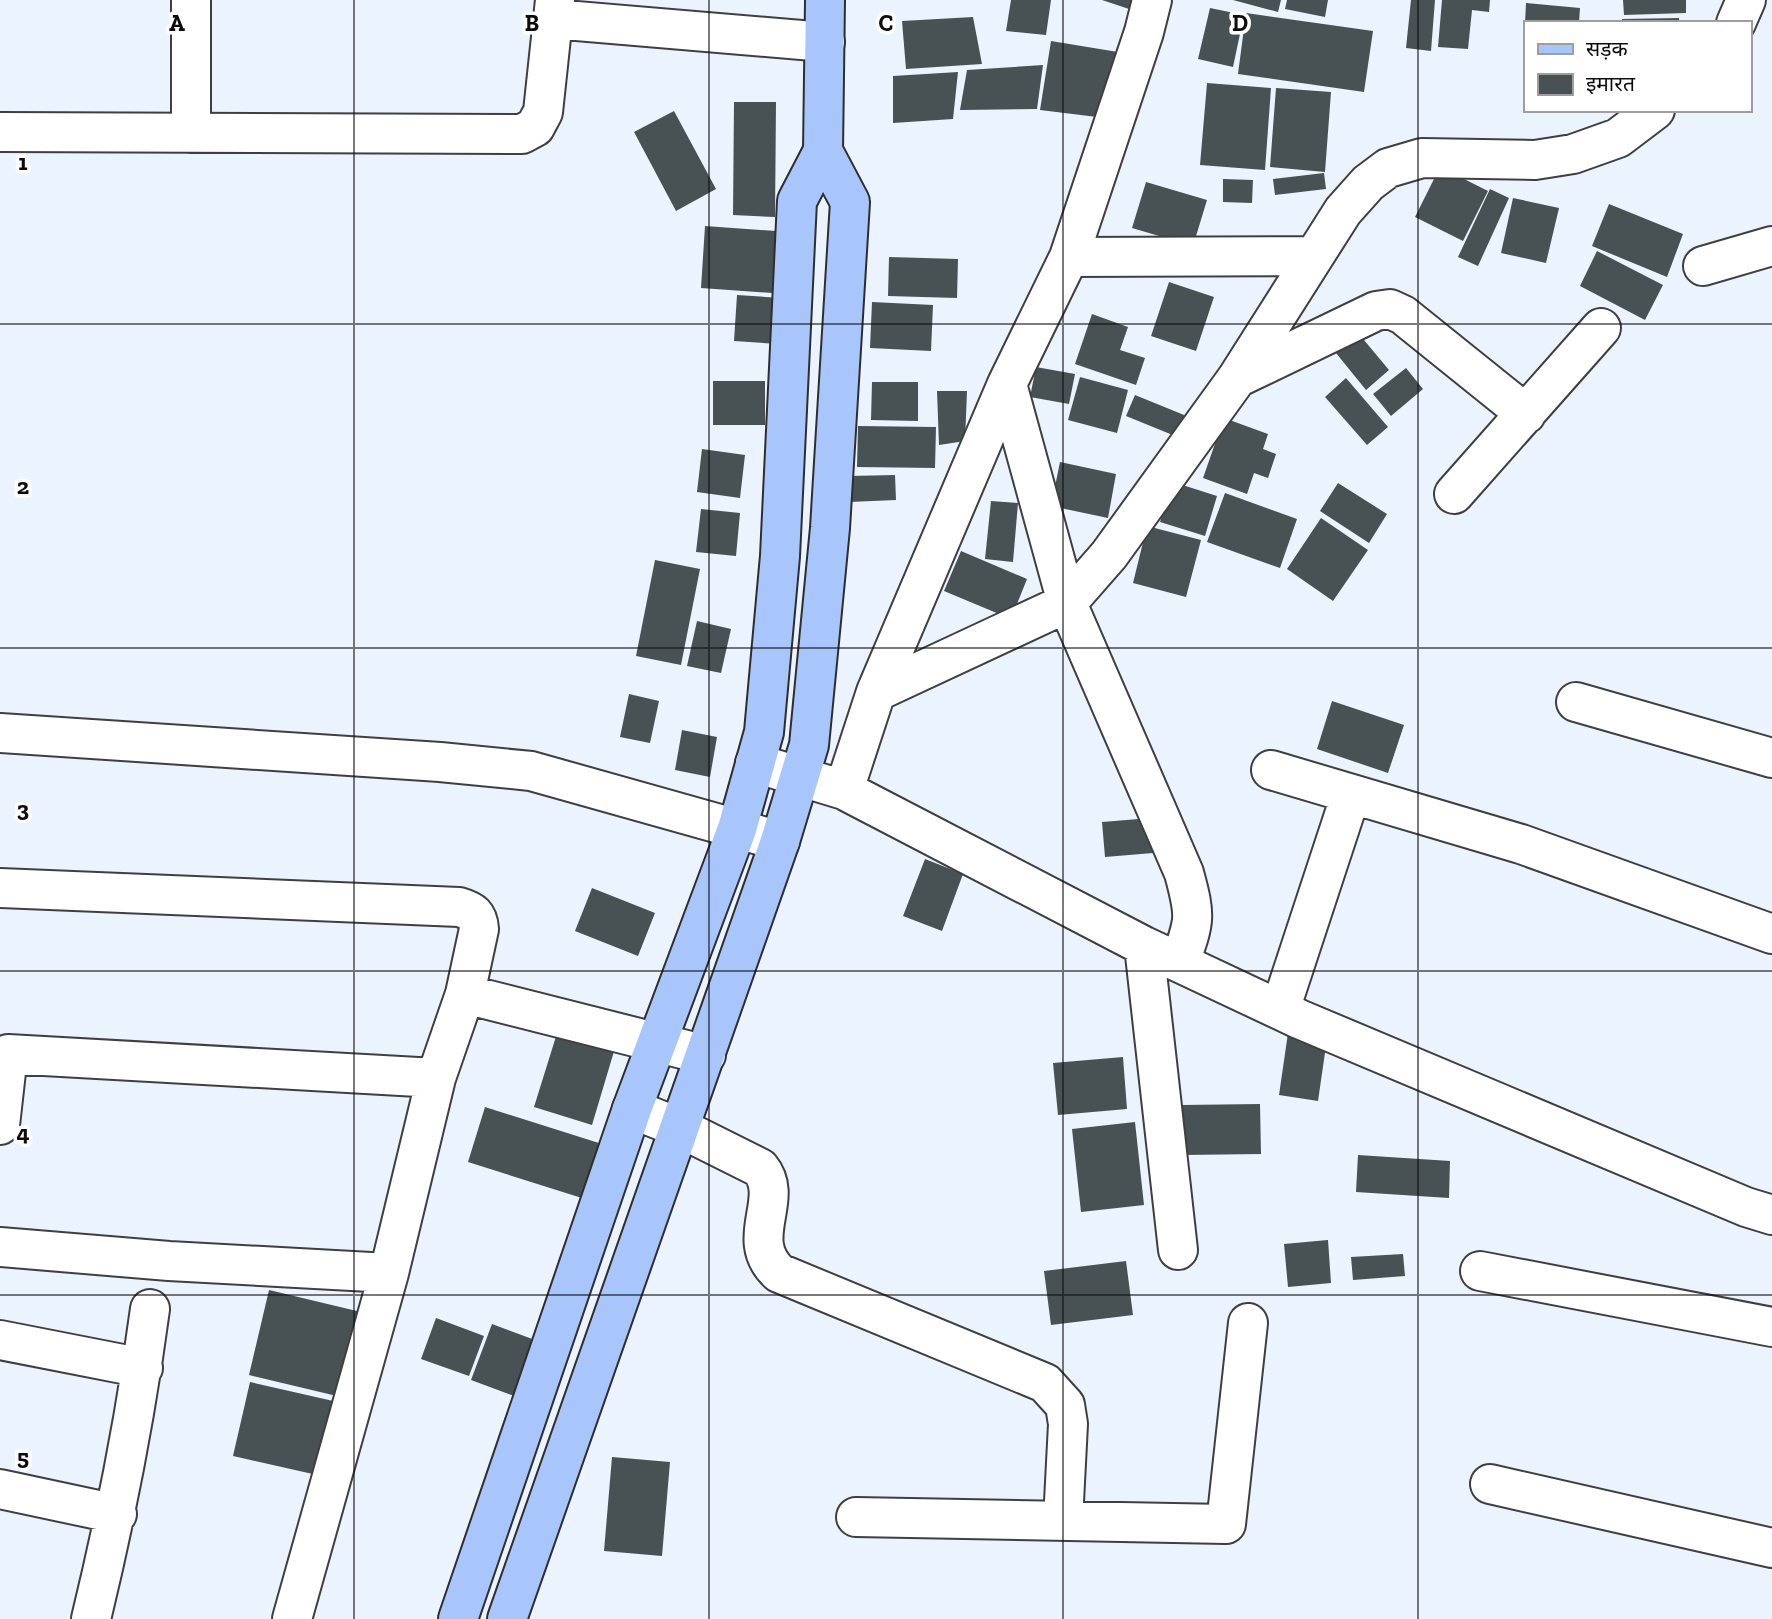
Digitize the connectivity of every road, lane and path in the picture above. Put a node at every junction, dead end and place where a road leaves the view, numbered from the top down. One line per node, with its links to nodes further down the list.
1 (191, 0): 10 (street)
2 (825, 0): 7 (street)
3 (1152, 0): 14 (street)
4 (1746, 0): 6 (street)
5 (554, 9): 7 (street); 10 (street)
6 (1737, 21)
7 (825, 42): 11 (street)
8 (1652, 112): 13 (street)
9 (0, 132): 10 (street)
10 (191, 133)
11 (823, 150): 26 (street); 28 (street)
12 (1772, 246): 15 (street)
13 (1314, 256): 14 (street); 17 (street)
14 (1069, 257): 18 (street)
15 (1703, 266)
16 (1601, 328): 19 (street)
17 (1237, 378): 19 (street); 21 (street)
18 (1007, 384): 21 (street); 22 (street)
19 (1526, 414): 20 (street)
20 (1454, 495)
21 (1067, 603): 22 (street); 36 (street)
22 (876, 692): 29 (street)
23 (1576, 702): 25 (street)
24 (0, 733): 31 (street)
25 (1772, 758)
26 (755, 762): 28 (street); 31 (street)
27 (1270, 770): 30 (street)
28 (799, 775): 29 (street); 32 (street)
29 (844, 790): 35 (street)
30 (1351, 794): 34 (street); 38 (street)
31 (737, 829): 32 (street); 39 (street)
32 (780, 841): 41 (street)
33 (0, 888): 37 (street)
34 (1772, 934)
35 (1144, 946): 36 (street); 48 (street)
36 (1180, 962): 38 (street)
37 (466, 994): 39 (street); 42 (street)
38 (1280, 1010): 46 (street)
39 (656, 1042): 41 (street); 43 (street)
40 (4, 1053): 42 (street); 44 (street)
41 (706, 1055): 45 (street)
42 (436, 1078): 50 (street)
43 (632, 1110): 45 (street); 64 (street)
44 (0, 1125)
45 (680, 1128): 60 (street); 65 (street)
46 (1772, 1215)
47 (0, 1247): 50 (street)
48 (1178, 1250)
49 (1480, 1271): 53 (street)
50 (390, 1273): 63 (street)
51 (150, 1309): 55 (street)
52 (1248, 1323): 60 (street)
53 (1772, 1327)
54 (0, 1340): 55 (street)
55 (142, 1368): 58 (street)
56 (1490, 1484): 61 (street)
57 (0, 1489): 58 (street)
58 (117, 1514): 62 (street)
59 (856, 1517): 60 (street)
60 (1063, 1521)
61 (1772, 1548)
62 (91, 1619)
63 (292, 1619)
64 (458, 1619)
65 (507, 1619)

